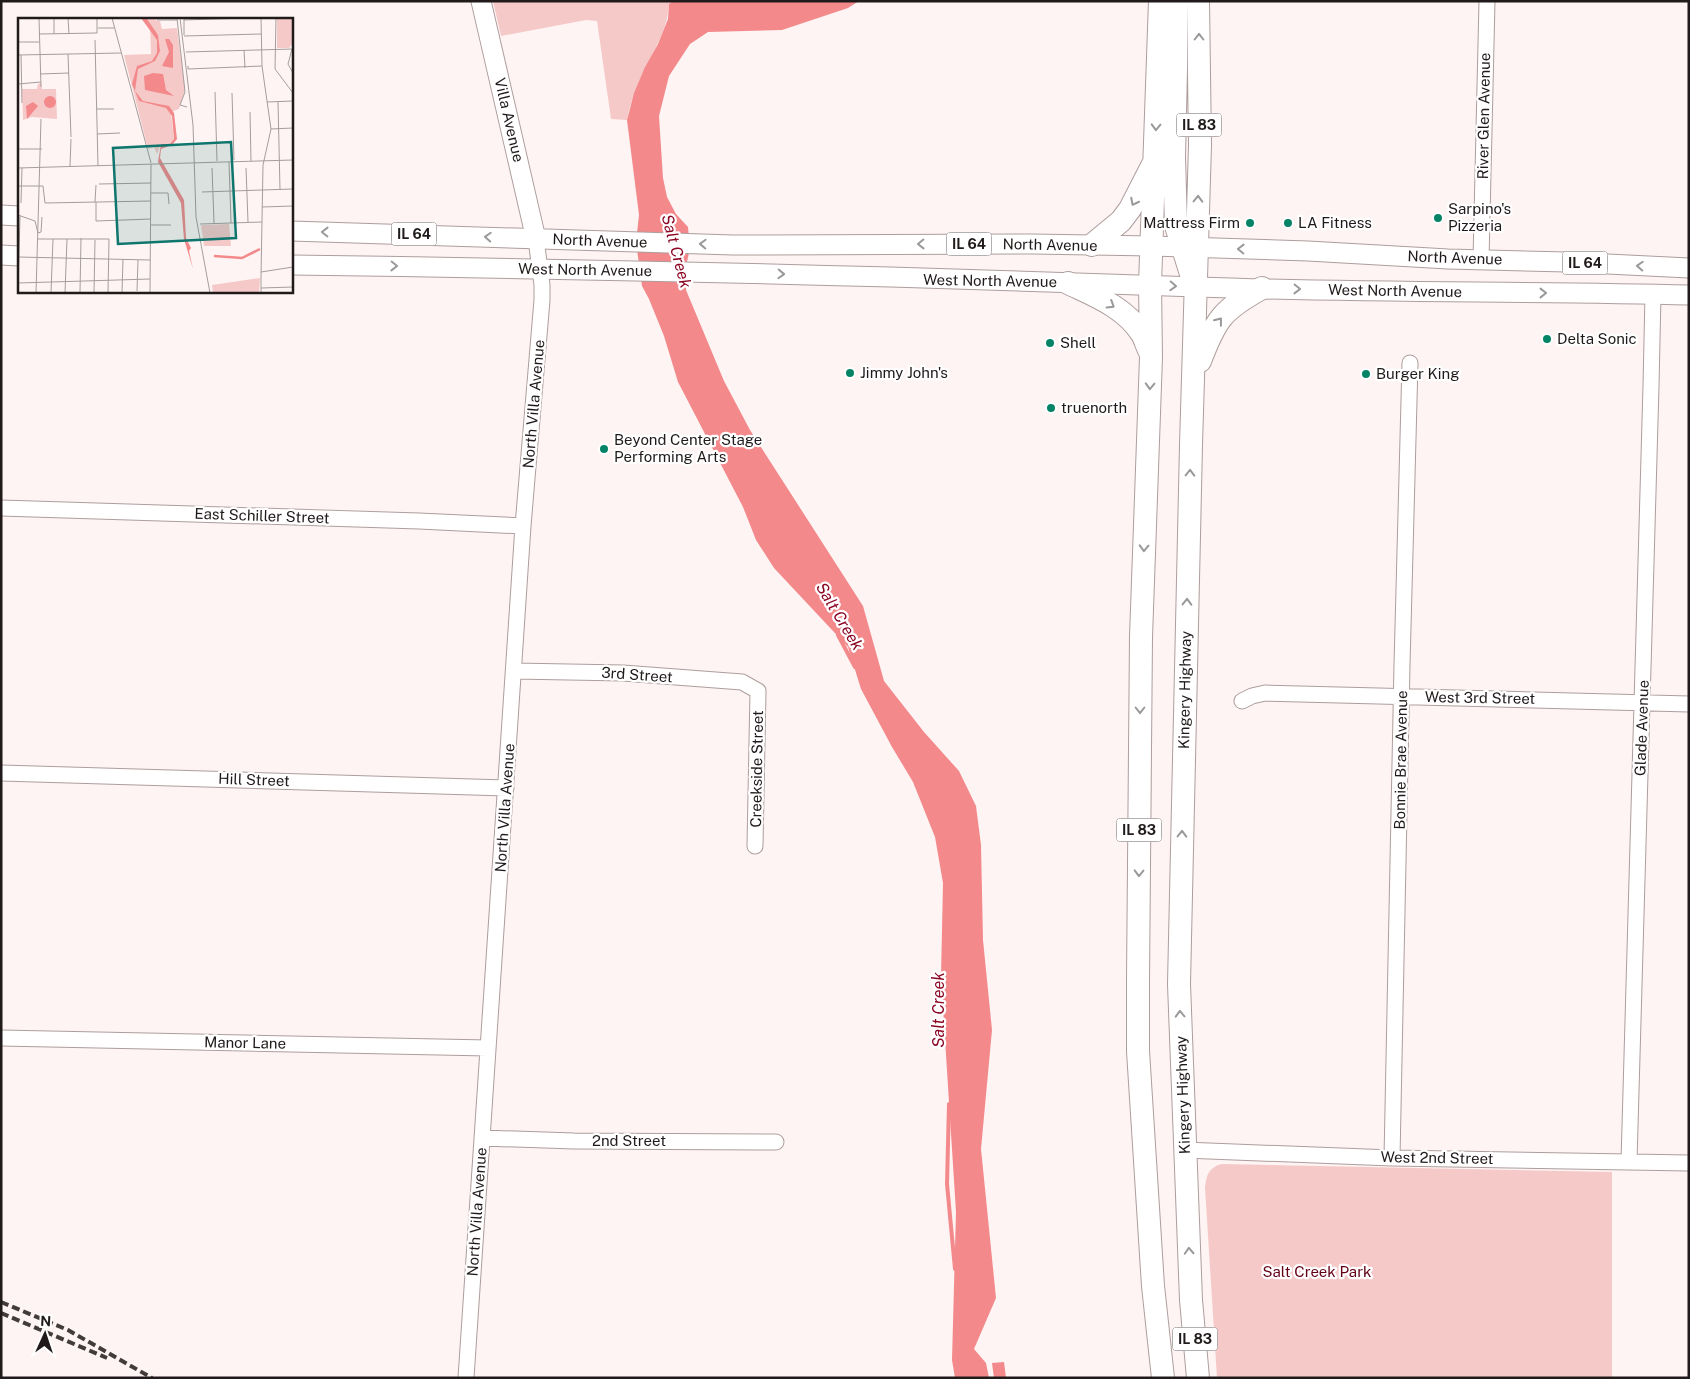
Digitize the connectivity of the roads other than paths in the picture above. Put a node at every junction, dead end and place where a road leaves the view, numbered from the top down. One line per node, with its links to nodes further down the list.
1 (481, 1): 10 (main road, Villa Avenue)
2 (1160, 1): 6 (highway, IL 83, one-way to 6)
3 (1176, 1): 13 (highway)
4 (1198, 1): 13 (highway, Kingery Highway / IL 83, one-way to 4)
5 (1487, 1): 16 (street, River Glen Avenue)
6 (1155, 158): 11 (highway, one-way to 11); 12 (highway, IL 83)
7 (1, 215): 8 (main road)
8 (18, 216)
9 (292, 231): 10 (main road, North Avenue / IL 64, one-way to 9)
10 (536, 239): 11 (main road, North Avenue / IL 64, one-way to 10); 19 (street, North Villa Avenue)
11 (1092, 245): 12 (main road, North Avenue / IL 64)
12 (1152, 246): 13 (main road, North Avenue / IL 64); 21 (highway, IL 83)
13 (1189, 248): 16 (main road, North Avenue / IL 64, one-way to 13); 22 (highway, Kingery Highway / IL 83)
14 (1, 255): 15 (main road)
15 (18, 256)
16 (1481, 260): 18 (main road, North Avenue / IL 64, one-way to 16)
17 (292, 265): 19 (main road, West North Avenue / IL 64, one-way to 19)
18 (1689, 268)
19 (540, 269): 20 (main road, West North Avenue / IL 64, one-way to 20); 30 (street, North Villa Avenue)
20 (1068, 283): 21 (main road, West North Avenue / IL 64); 26 (highway, one-way to 26)
21 (1150, 284): 22 (main road, West North Avenue / IL 64, one-way to 22); 26 (highway, IL 83)
22 (1196, 287): 23 (main road, West North Avenue / IL 64); 28 (highway, Kingery Highway / IL 83)
23 (1262, 288): 24 (main road, West North Avenue / IL 64, one-way to 24); 28 (highway, one-way to 23)
24 (1653, 294): 25 (main road, West North Avenue / IL 64); 35 (street, Glade Avenue)
25 (1689, 296)
26 (1151, 357): 49 (highway, IL 83, one-way to 49)
27 (1410, 363): 33 (street, Bonnie Brae Avenue)
28 (1193, 381): 44 (highway, Kingery Highway / IL 83, one-way to 28)
29 (1, 508): 30 (street, East Schiller Street)
30 (523, 526): 31 (street, North Villa Avenue)
31 (514, 671): 32 (street, 3rd Street); 38 (street, North Villa Avenue)
32 (758, 691): 39 (street, Creekside Street)
33 (1402, 696): 34 (street, West 3rd Street); 35 (street, West 3rd Street); 45 (street, Bonnie Brae Avenue)
34 (1242, 701)
35 (1642, 703): 36 (street, West 3rd Street); 46 (street, Glade Avenue)
36 (1689, 704)
37 (1, 773): 38 (street, Hill Street)
38 (506, 788): 41 (street, North Villa Avenue)
39 (755, 846)
40 (1, 1038): 41 (street, Manor Lane)
41 (488, 1048): 42 (street, North Villa Avenue)
42 (482, 1138): 43 (street, 2nd Street); 48 (street, North Villa Avenue)
43 (776, 1142)
44 (1184, 1150): 45 (street, West 2nd Street); 50 (highway, Kingery Highway / IL 83, one-way to 44)
45 (1392, 1158): 46 (street, West 2nd Street)
46 (1629, 1162): 47 (street, West 2nd Street)
47 (1689, 1163)
48 (466, 1378)
49 (1163, 1378)
50 (1198, 1378)

